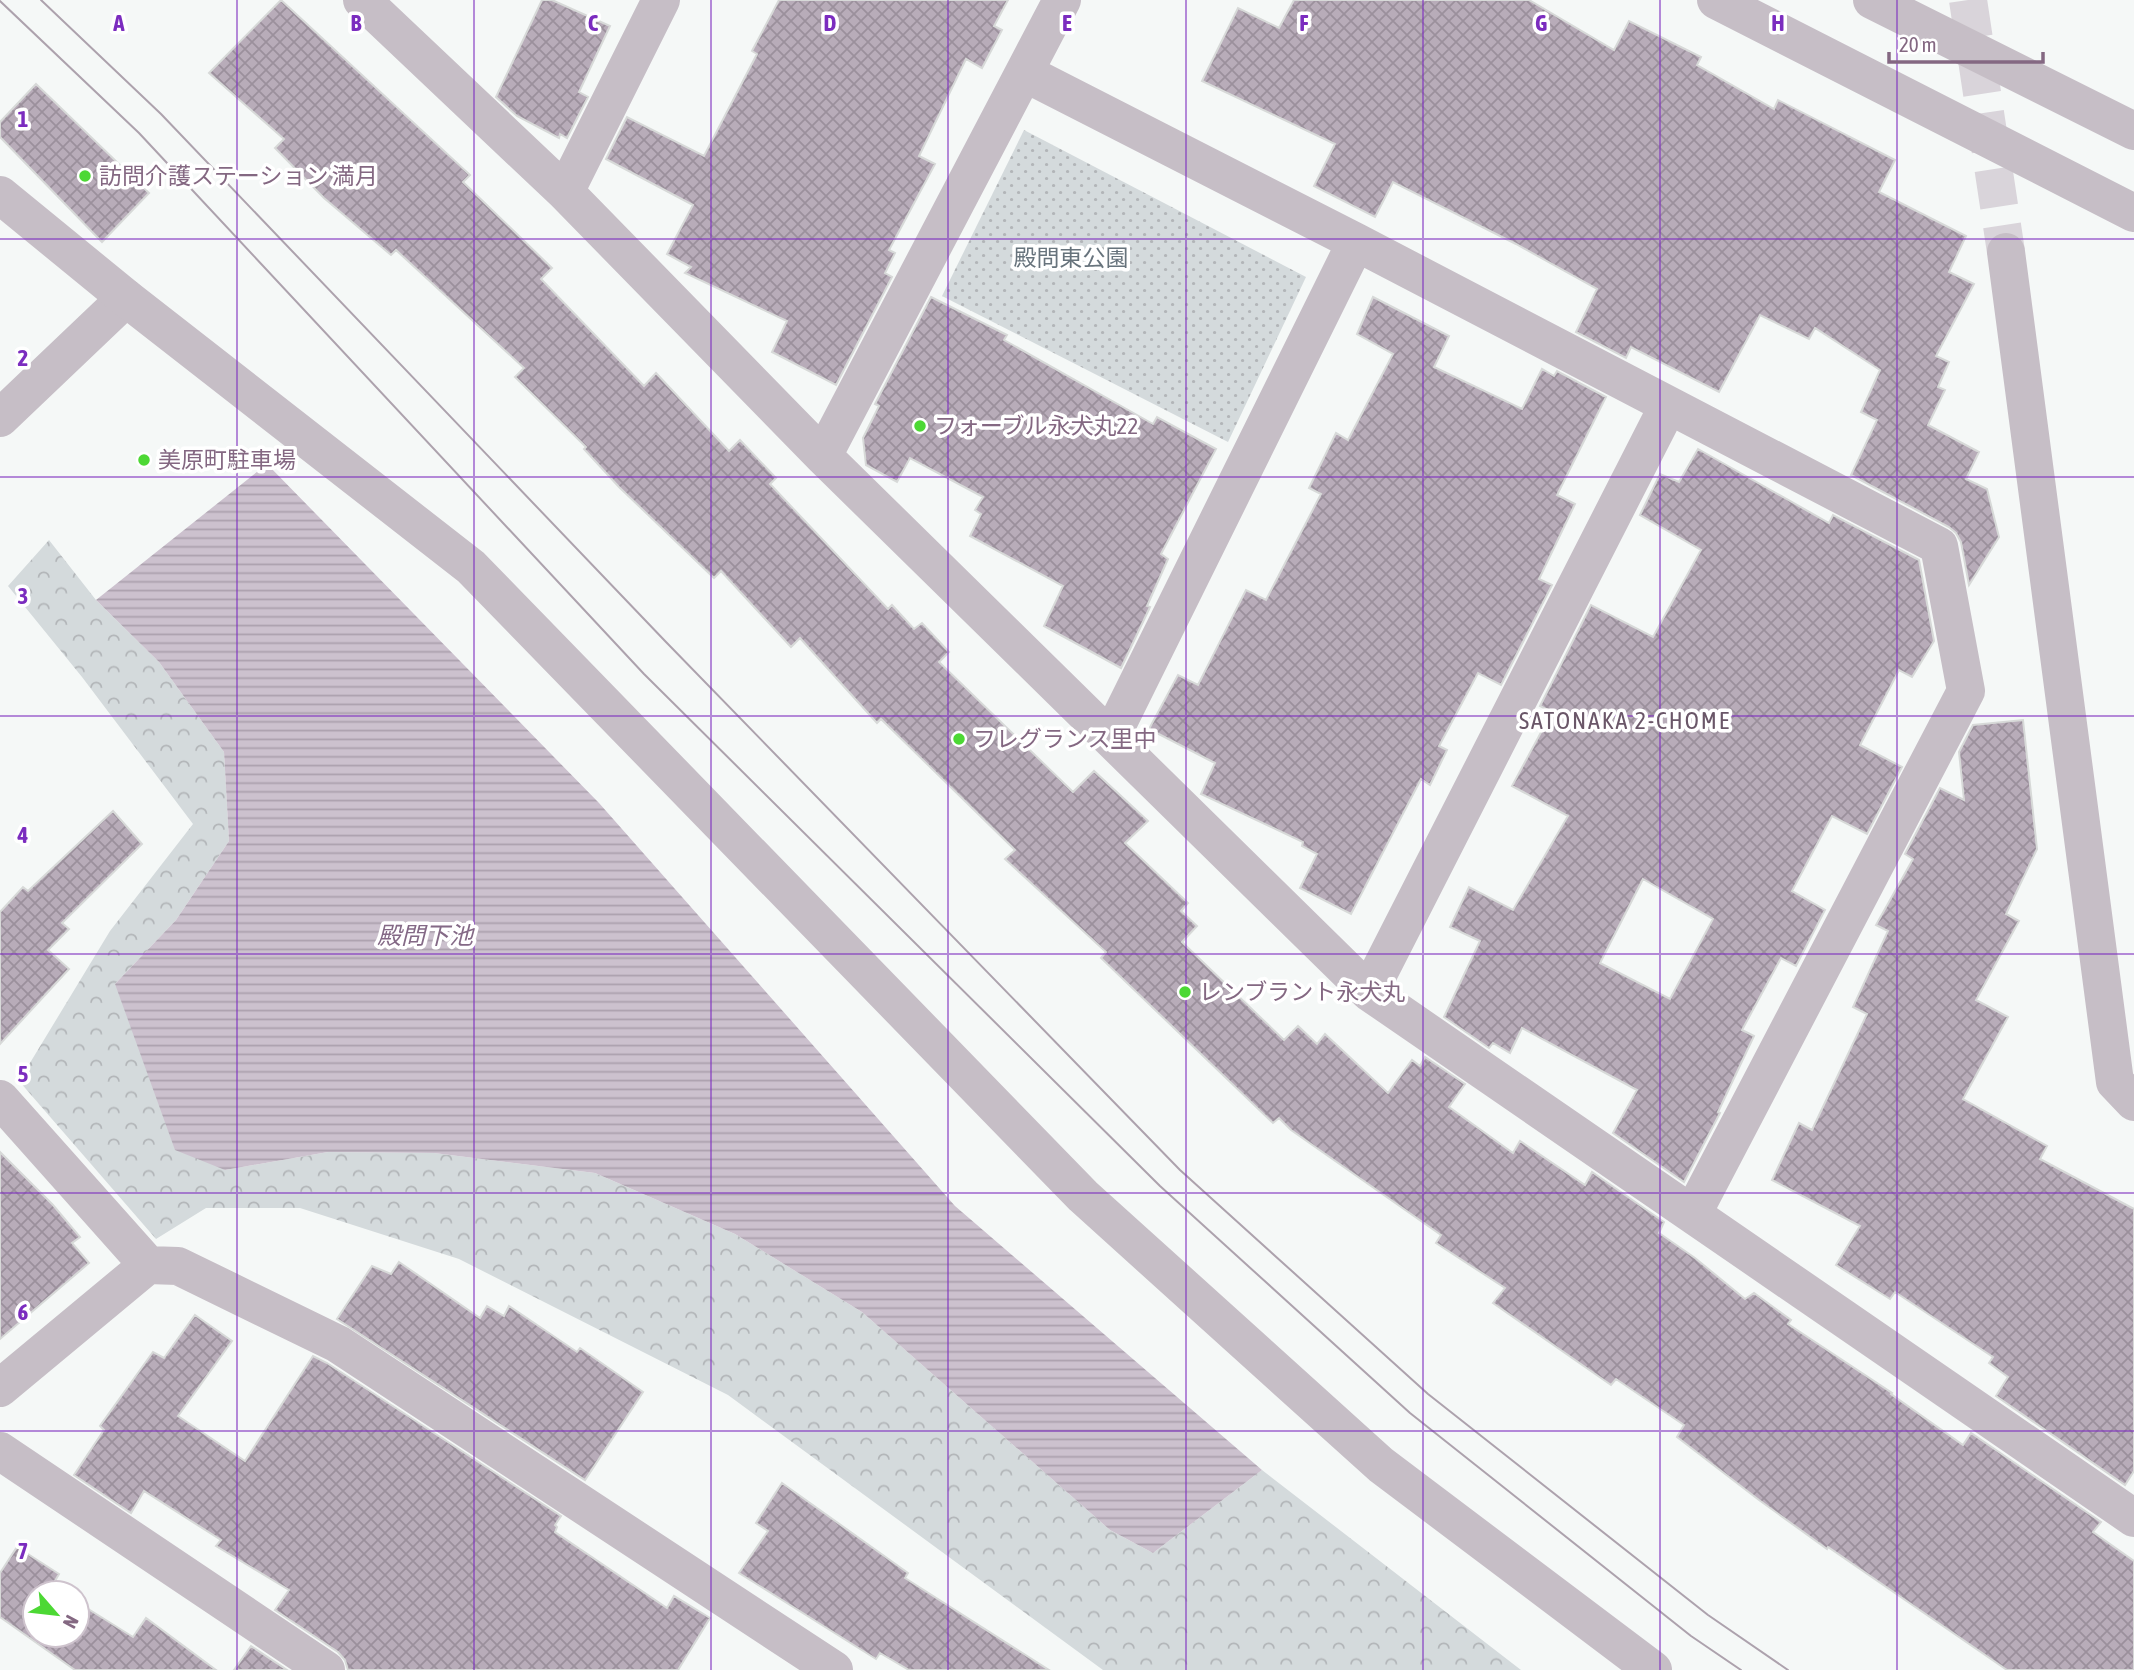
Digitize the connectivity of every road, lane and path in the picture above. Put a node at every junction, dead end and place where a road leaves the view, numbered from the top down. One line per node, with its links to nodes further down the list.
1 (362, 0): 8 (street)
2 (661, 0): 8 (street)
3 (1062, 0): 6 (street)
4 (1716, 0): 10 (street)
5 (1872, 0): 7 (street)
6 (1025, 73): 11 (street); 16 (street)
7 (2134, 131)
8 (565, 192): 16 (street)
9 (0, 195): 13 (street)
10 (2134, 213)
11 (1356, 242): 14 (street); 17 (street)
12 (2006, 252): 20 (street)
13 (126, 299): 15 (street); 28 (street)
14 (1668, 406): 18 (street); 21 (street)
15 (0, 418)
16 (823, 456): 17 (street)
17 (1111, 737): 18 (street)
18 (1369, 992): 21 (street)
19 (0, 1098): 22 (street)
20 (2134, 1102)
21 (1693, 1213): 25 (street)
22 (148, 1265): 23 (street); 27 (street)
23 (0, 1388)
24 (0, 1451): 26 (street)
25 (2134, 1518)
26 (326, 1670)
27 (834, 1670)
28 (1653, 1670)

